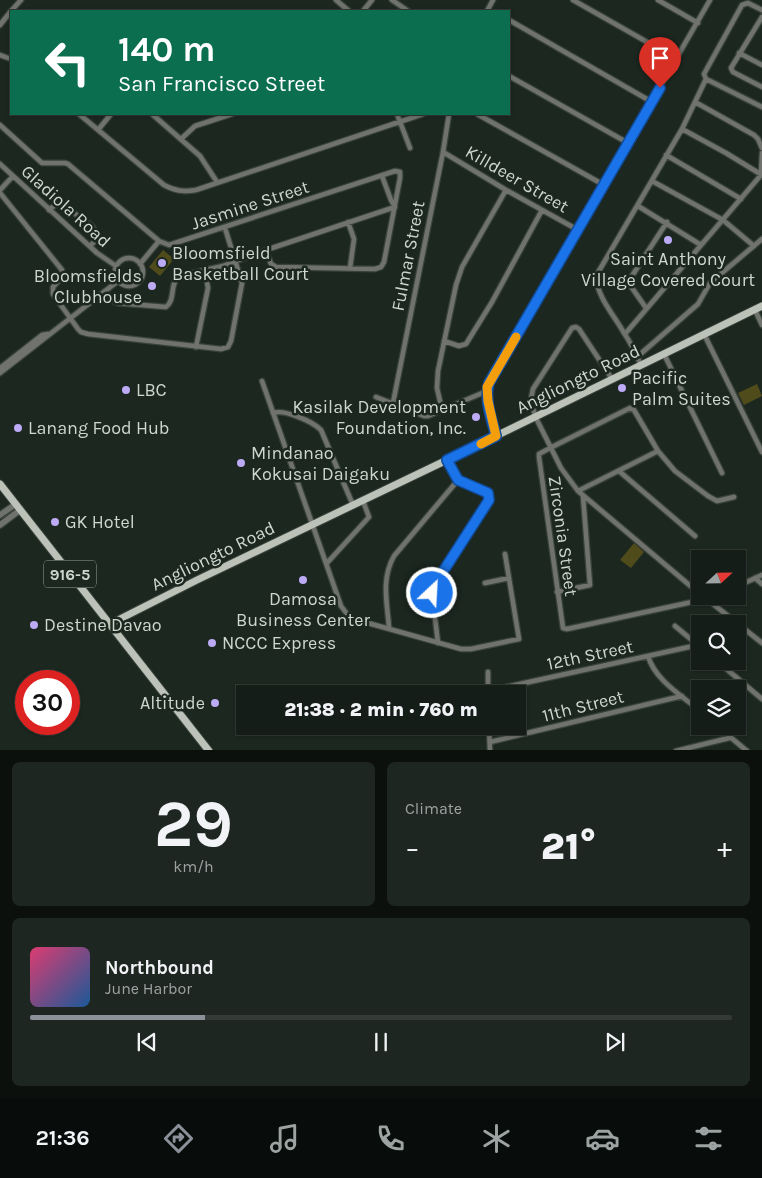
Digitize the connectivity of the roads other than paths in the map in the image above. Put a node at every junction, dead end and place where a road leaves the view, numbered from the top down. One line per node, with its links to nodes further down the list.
1 (21, 0): 9 (street)
2 (336, 0): 10 (street)
3 (372, 0): 11 (street)
4 (392, 0): 12 (street)
5 (493, 0): 13 (street)
6 (573, 0): 21 (street)
7 (658, 0): 18 (street)
8 (710, 0): 18 (street)
9 (12, 10)
10 (348, 10)
11 (364, 10)
12 (407, 10)
13 (490, 10)
14 (762, 10): 24 (street)
15 (10, 12): 19 (street)
16 (762, 17): 20 (street)
17 (510, 21): 26 (street)
18 (698, 23): 21 (street)
19 (0, 24)
20 (739, 53): 22 (street); 25 (street)
21 (677, 59): 26 (street)
22 (762, 66)
23 (510, 77): 42 (street)
24 (706, 79): 27 (street); 28 (street)
25 (762, 87)
26 (652, 102): 42 (street)
27 (695, 102): 39 (street); 44 (street)
28 (762, 107)
29 (80, 115): 40 (street)
30 (110, 115): 40 (street)
31 (153, 115): 41 (street)
32 (229, 115): 41 (street)
33 (397, 115): 37 (street)
34 (420, 115): 37 (street)
35 (449, 115): 45 (street, Fulmar Street)
36 (478, 115): 54 (street)
37 (400, 121): 43 (street); 53 (street)
38 (0, 125): 67 (street)
39 (682, 129): 47 (street); 49 (street)
40 (98, 130): 53 (street)
41 (181, 139): 53 (street)
42 (628, 143): 54 (street)
43 (410, 148)
44 (762, 148)
45 (443, 152): 55 (street, Killdeer Street); 98 (street, Fulmar Street)
46 (762, 153): 49 (street)
47 (666, 155): 52 (street); 57 (street)
48 (0, 164): 50 (street, Gladiola Road)
49 (762, 175): 57 (street)
50 (12, 176): 56 (street); 60 (street, Gladiola Road)
51 (382, 176): 58 (street); 58 (street, Jasmine Street); 65 (street, Jasmine Street)
52 (652, 181): 59 (street); 62 (street)
53 (217, 182)
54 (604, 185): 66 (street)
55 (506, 190): 61 (street, Killdeer Street); 87 (street)
56 (0, 192): 83 (street)
57 (741, 199): 62 (street)
58 (395, 206): 63 (street); 76 (street)
59 (638, 206): 64 (street); 85 (street)
60 (50, 210): 70 (street, Gladiola Road); 70 (street)
61 (542, 210): 66 (street, Killdeer Street); 87 (street)
62 (723, 220): 69 (street); 71 (street)
63 (348, 222): 72 (street); 76 (street)
64 (667, 222): 69 (street); 81 (street)
65 (225, 228): 67 (street, Jasmine Street); 73 (street)
66 (578, 230): 96 (street)
67 (159, 240): 74 (street)
68 (762, 240): 71 (street)
69 (701, 245): 81 (street)
70 (90, 246): 75 (street, Gladiola Road)
71 (754, 246): 90 (street)
72 (266, 250): 73 (street); 76 (street)
73 (236, 261): 77 (street); 88 (street)
74 (140, 264): 75 (street); 78 (street)
75 (116, 266): 78 (street)
76 (350, 268)
77 (205, 271): 79 (street); 88 (street)
78 (118, 280): 79 (street)
79 (104, 291): 83 (street)
80 (762, 306): 82 (main road, Angliongto Road)
81 (646, 308): 85 (street)
82 (754, 310): 84 (street); 86 (main road, Angliongto Road)
83 (70, 318): 88 (street); 92 (street)
84 (762, 325)
85 (625, 334): 90 (street)
86 (704, 334): 89 (main road, Angliongto Road); 105 (street)
87 (444, 341): 99 (street)
88 (196, 347)
89 (664, 354): 91 (main road, Angliongto Road); 108 (street)
90 (637, 357): 91 (street)
91 (641, 365): 94 (main road, Angliongto Road)
92 (4, 367): 93 (street)
93 (0, 373)
94 (612, 379): 101 (main road, Angliongto Road); 101 (street)
95 (262, 381): 100 (street)
96 (487, 390): 99 (street); 102 (street)
97 (376, 397): 98 (street)
98 (393, 403): 99 (street)
99 (442, 410)
100 (273, 412): 115 (street); 118 (street)
101 (535, 416): 102 (main road, Angliongto Road); 103 (street)
102 (496, 436): 106 (main road, Angliongto Road)
103 (550, 448): 104 (street); 111 (street); 130 (street, Zirconia Street)
104 (658, 451): 107 (street); 113 (street)
105 (762, 452)
106 (447, 460): 109 (street); 114 (main road, Angliongto Road)
107 (619, 471): 111 (street); 120 (street)
108 (722, 473)
109 (458, 480): 135 (street); 137 (street)
110 (0, 484): 116 (main road, 916-5)
111 (578, 491): 112 (street)
112 (583, 496): 129 (street); 130 (street)
113 (734, 497)
114 (363, 500): 115 (main road, Angliongto Road); 122 (street)
115 (353, 505): 118 (main road, Angliongto Road)
116 (18, 507): 117 (street); 119 (street); 133 (main road, 916-5)
117 (0, 515)
118 (313, 524): 122 (street); 133 (main road, Angliongto Road)
119 (0, 525)
120 (695, 536)
121 (505, 554): 124 (street)
122 (326, 562): 135 (street)
123 (762, 575): 125 (street)
124 (509, 578): 127 (street); 137 (street)
125 (756, 578): 126 (street); 128 (street)
126 (746, 582)
127 (485, 583)
128 (762, 584)
129 (691, 586)
130 (557, 592): 131 (street, Zirconia Street)
131 (691, 599)
132 (714, 605): 138 (street)
133 (110, 624): 151 (main road, 916-5)
134 (675, 626): 136 (street)
135 (389, 627): 137 (street)
136 (691, 639)
137 (438, 643)
138 (762, 643)
139 (691, 648): 140 (street, 12th Street)
140 (648, 656): 144 (street, 12th Street); 145 (street)
141 (728, 670): 146 (street)
142 (488, 672): 143 (street)
143 (488, 685)
144 (519, 685)
145 (682, 696): 147 (street); 150 (street, 11th Street)
146 (762, 699)
147 (691, 704)
148 (490, 735): 150 (street)
149 (729, 737): 153 (street); 154 (street)
150 (490, 742): 152 (street)
151 (209, 750)
152 (490, 750)
153 (678, 750)
154 (747, 750)

